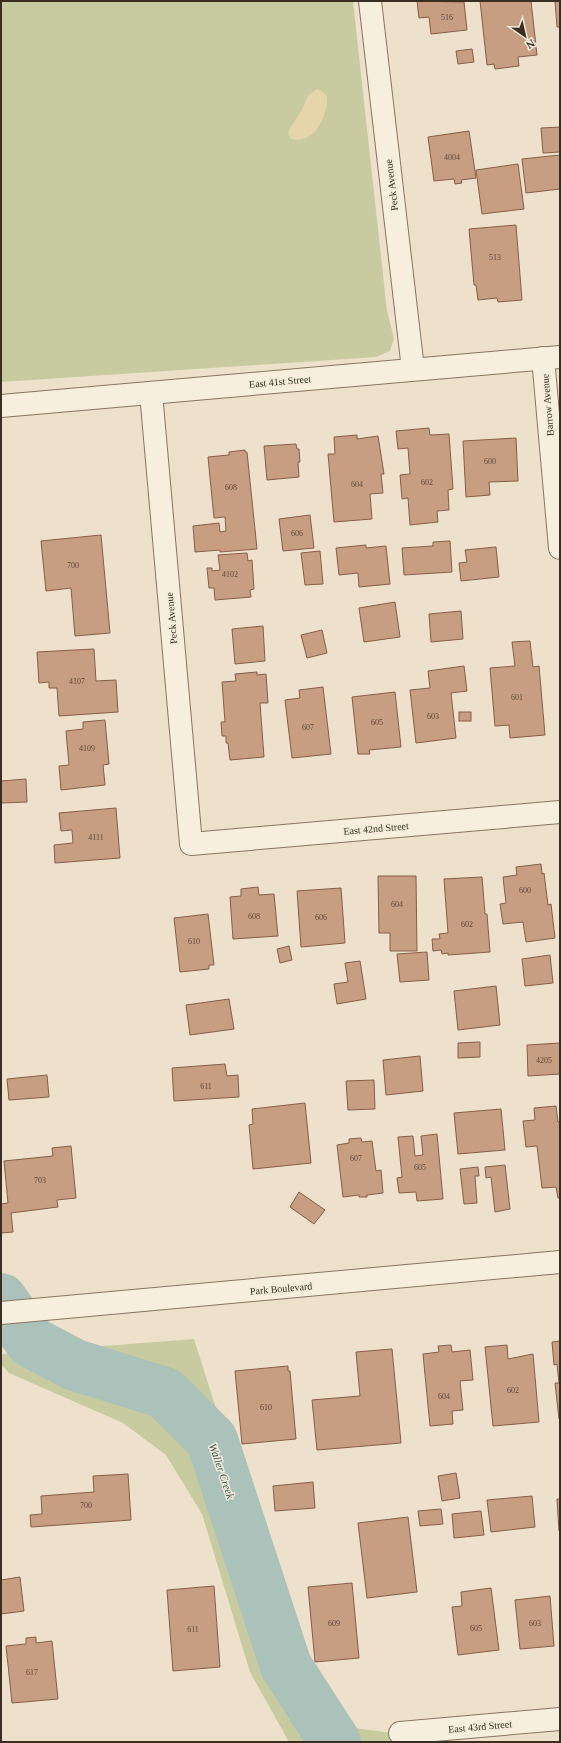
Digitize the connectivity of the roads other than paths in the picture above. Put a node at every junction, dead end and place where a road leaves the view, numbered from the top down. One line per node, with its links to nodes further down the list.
1 (370, 1): 3 (street, Peck Avenue)
2 (551, 357): 3 (street, East 41st Street); 6 (street, Barrow Avenue)
3 (413, 369): 4 (street, East 41st Street)
4 (151, 393): 5 (street, East 41st Street); 8 (street, Peck Avenue)
5 (1, 406)
6 (560, 548)
7 (560, 812): 8 (street, East 42nd Street)
8 (191, 844)
9 (560, 1262): 10 (street, Park Boulevard)
10 (1, 1313)
11 (560, 1719): 12 (street, East 43rd Street)
12 (400, 1734)

